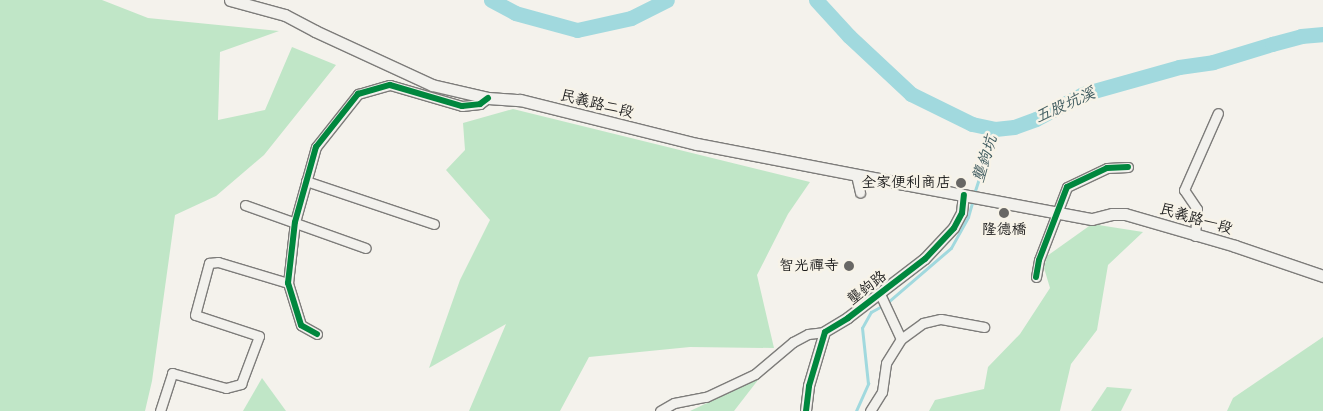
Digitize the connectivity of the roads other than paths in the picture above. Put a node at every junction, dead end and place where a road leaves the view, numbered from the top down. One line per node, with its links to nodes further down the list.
1 (230, 0): 2 (main road, 民義路二段)
2 (488, 98): 5 (main road, 民義路二段); 6 (street)
3 (1218, 113): 13 (street)
4 (1128, 167): 10 (street)
5 (856, 175): 7 (street); 8 (main road, 民義路二段)
6 (306, 181): 11 (street); 12 (street)
7 (860, 193)
8 (972, 196): 10 (main road, 民義路二段); 18 (street, 壟鉤路)
9 (245, 205): 11 (street)
10 (1058, 212): 13 (main road, 民義路一段); 16 (street)
11 (295, 222): 14 (street); 17 (street)
12 (434, 224)
13 (1195, 236): 15 (main road, 民義路一段)
14 (366, 248)
15 (1323, 276)
16 (1036, 278)
17 (288, 283): 21 (street); 23 (street)
18 (881, 296): 20 (street, 壟鉤路); 22 (street)
19 (984, 327): 22 (street)
20 (825, 332): 24 (street); 25 (street)
21 (318, 334)
22 (901, 339): 26 (street)
23 (160, 411)
24 (660, 411)
25 (806, 411)
26 (870, 411)

